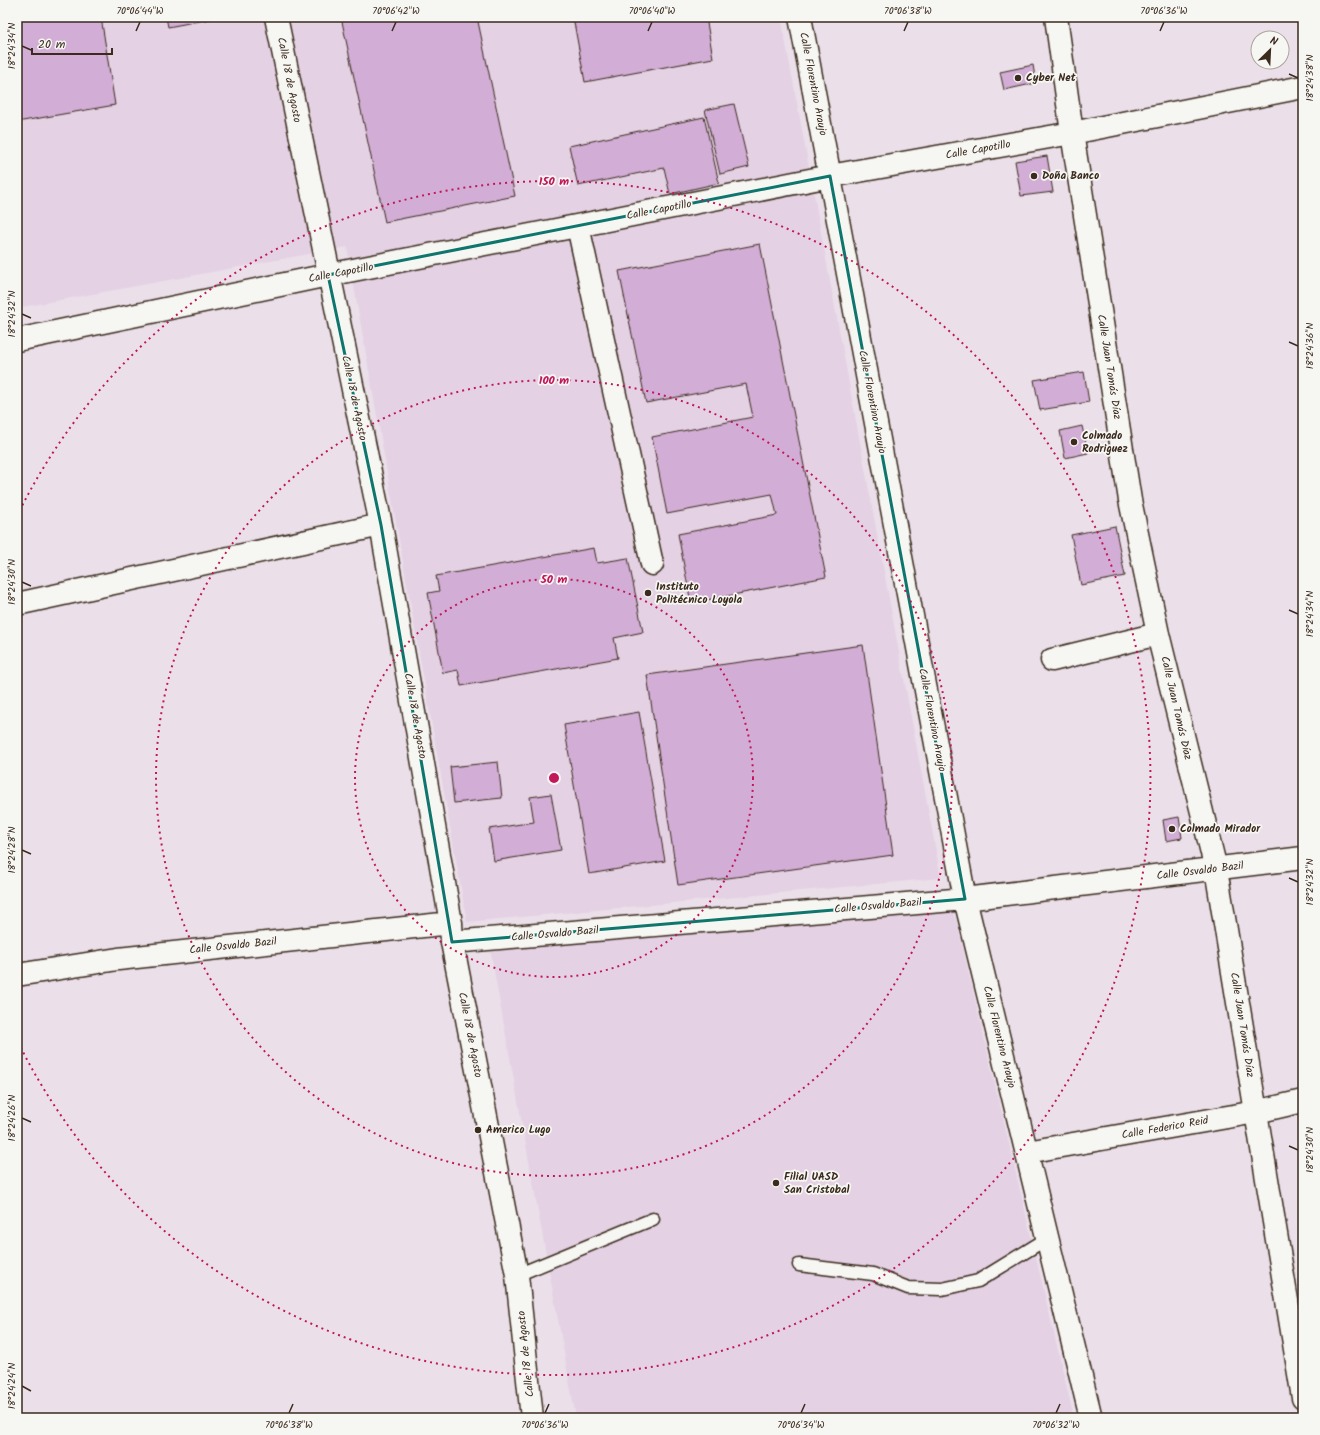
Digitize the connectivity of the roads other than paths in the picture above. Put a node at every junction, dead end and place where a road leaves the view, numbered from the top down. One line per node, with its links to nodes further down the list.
1 (276, 17): 8 (street, Calle 18 de Agosto)
2 (800, 17): 6 (street, Calle Florentino Araujo)
3 (1056, 17): 5 (street, Calle Juan Tomás Díaz)
4 (1303, 87): 5 (street, Calle Capotillo)
5 (1072, 133): 6 (street, Calle Capotillo); 13 (street, Calle Juan Tomás Díaz)
6 (830, 176): 7 (street, Calle Capotillo); 17 (street, Calle Florentino Araujo)
7 (578, 226): 8 (street, Calle Capotillo); 11 (street)
8 (328, 276): 9 (street, Calle Capotillo); 10 (street, Calle 18 de Agosto)
9 (17, 340)
10 (381, 525): 12 (street); 18 (street, Calle 18 de Agosto)
11 (652, 564)
12 (17, 604)
13 (1158, 634): 14 (street); 16 (street, Calle Juan Tomás Díaz)
14 (1052, 660)
15 (1303, 858): 16 (street, Calle Osvaldo Bazil)
16 (1216, 869): 17 (street, Calle Osvaldo Bazil); 21 (street, Calle Juan Tomás Díaz)
17 (965, 899): 18 (street, Calle Osvaldo Bazil); 22 (street, Calle Florentino Araujo)
18 (451, 933): 19 (street, Calle Osvaldo Bazil); 26 (street, Calle 18 de Agosto)
19 (17, 975)
20 (1303, 1101): 21 (street, Calle Federico Reid)
21 (1256, 1112): 22 (street, Calle Federico Reid); 27 (street, Calle Juan Tomás Díaz)
22 (1027, 1152): 24 (street, Calle Florentino Araujo)
23 (653, 1219): 26 (lane)
24 (1048, 1238): 25 (lane); 29 (street, Calle Florentino Araujo)
25 (799, 1264)
26 (518, 1275): 28 (street, Calle 18 de Agosto)
27 (1303, 1398)
28 (532, 1418)
29 (1091, 1418)

